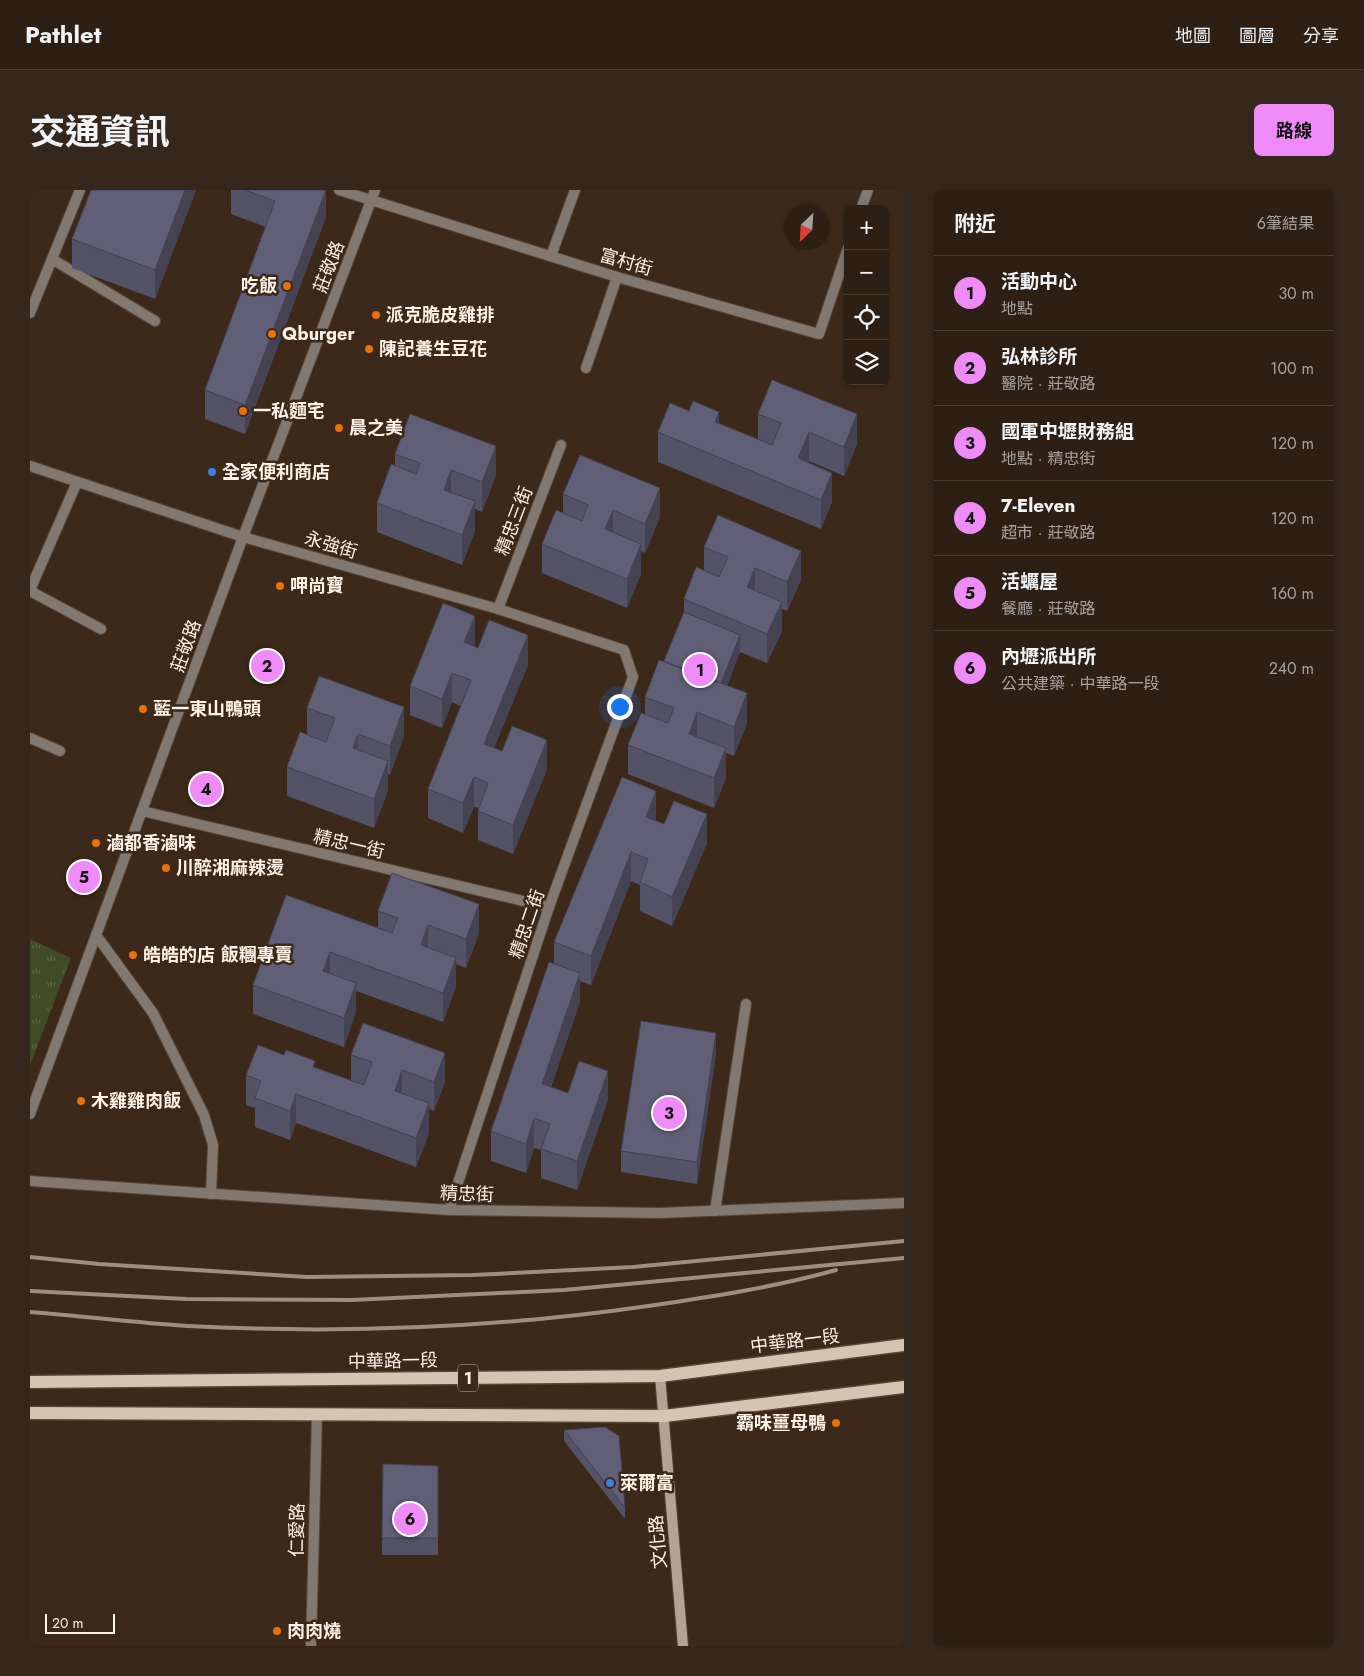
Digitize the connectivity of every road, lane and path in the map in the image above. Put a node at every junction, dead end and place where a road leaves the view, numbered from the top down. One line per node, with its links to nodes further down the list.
1 (80, 190): 10 (street)
2 (339, 190): 6 (street, 富村街)
3 (375, 190): 6 (street, 莊敬路)
4 (575, 190): 9 (street)
5 (868, 190): 7 (street)
6 (372, 201): 9 (street, 富村街); 18 (street, 莊敬路)
7 (862, 205)
8 (847, 250): 11 (street, 富村街)
9 (551, 256): 11 (street, 富村街)
10 (52, 259): 12 (street); 13 (street)
11 (617, 277): 14 (street)
12 (30, 313)
13 (155, 321)
14 (586, 368)
15 (561, 445): 20 (street, 精忠三街)
16 (30, 466): 17 (street, 永強街)
17 (77, 482): 18 (street, 永強街); 19 (street)
18 (243, 537): 20 (street, 永強街); 25 (street, 莊敬路)
19 (30, 590): 21 (street)
20 (498, 609): 22 (street, 永強街)
21 (101, 629)
22 (624, 650): 26 (street, 精忠二街)
23 (30, 738): 24 (street)
24 (60, 751)
25 (142, 811): 26 (street, 精忠一街); 27 (street, 莊敬路)
26 (549, 907): 33 (street, 精忠二街)
27 (96, 935): 29 (street, 莊敬路); 31 (street)
28 (746, 1004): 34 (street)
29 (30, 1114)
30 (30, 1181): 31 (street, 精忠街)
31 (210, 1194): 33 (street, 精忠街)
32 (904, 1203): 34 (street, 精忠街)
33 (449, 1210): 34 (street, 精忠街)
34 (715, 1211)
35 (904, 1345): 36 (main road, 中華路一段 / 1)
36 (660, 1376): 37 (main road, 中華路一段 / 1); 41 (street, 文化路)
37 (30, 1382)
38 (904, 1387): 41 (main road, 1)
39 (30, 1413): 40 (main road, 1)
40 (317, 1414): 41 (main road, 1); 42 (street, 仁愛路)
41 (664, 1416): 43 (street, 文化路)
42 (311, 1646)
43 (683, 1646)

